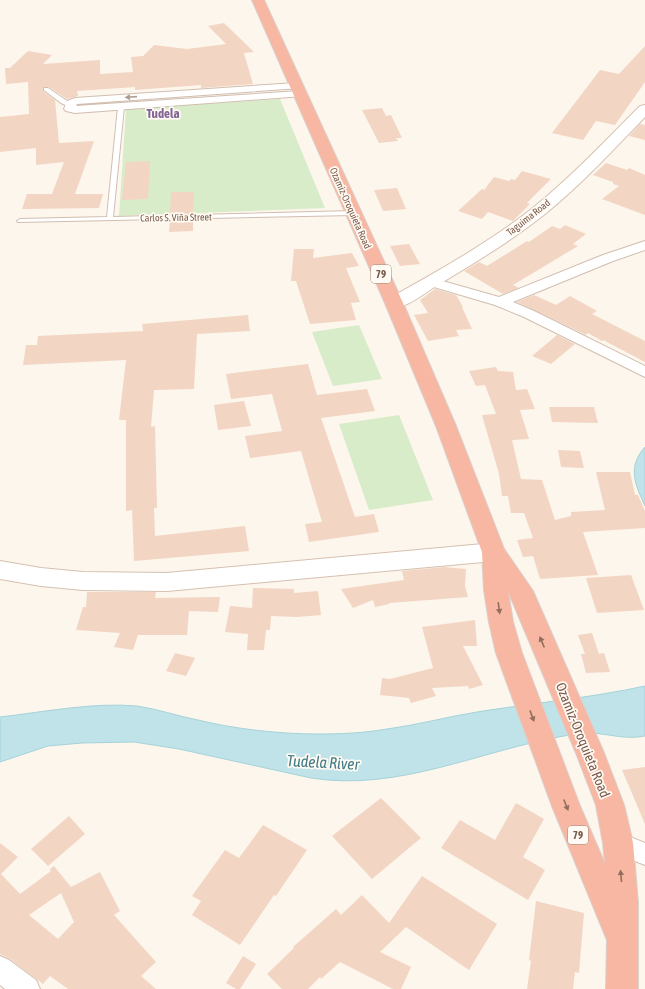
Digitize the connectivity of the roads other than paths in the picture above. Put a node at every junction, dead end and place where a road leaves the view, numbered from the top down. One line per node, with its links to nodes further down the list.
1 (258, 0): 3 (highway, Ozamiz-Oroquieta Road / 79)
2 (46, 89): 4 (lane)
3 (298, 90): 4 (street, one-way to 4); 5 (street); 7 (highway, Ozamiz-Oroquieta Road / 79)
4 (70, 105): 5 (street)
5 (121, 107): 8 (lane)
6 (645, 109): 11 (street, Taguima Road)
7 (354, 214): 8 (lane, Carlos S. Viña Street); 13 (highway, Ozamiz-Oroquieta Road / 79)
8 (110, 218): 9 (lane, Carlos S. Viña Street)
9 (20, 221)
10 (645, 245): 12 (street)
11 (432, 282): 12 (street); 13 (street, Taguima Road)
12 (500, 302): 14 (street)
13 (394, 303): 15 (highway, Ozamiz-Oroquieta Road / 79)
14 (645, 372)
15 (494, 552): 16 (street); 17 (highway, Ozamiz-Oroquieta Road / 79, one-way to 15); 19 (highway, Ozamiz-Oroquieta Road / 79, one-way to 19)
16 (0, 570)
17 (618, 843): 18 (street); 19 (highway, Ozamiz-Oroquieta Road / 79, one-way to 17)
18 (645, 854)
19 (624, 943): 22 (highway, Ozamiz-Oroquieta Road / 79)
20 (0, 969): 21 (street)
21 (27, 989)
22 (622, 989)

